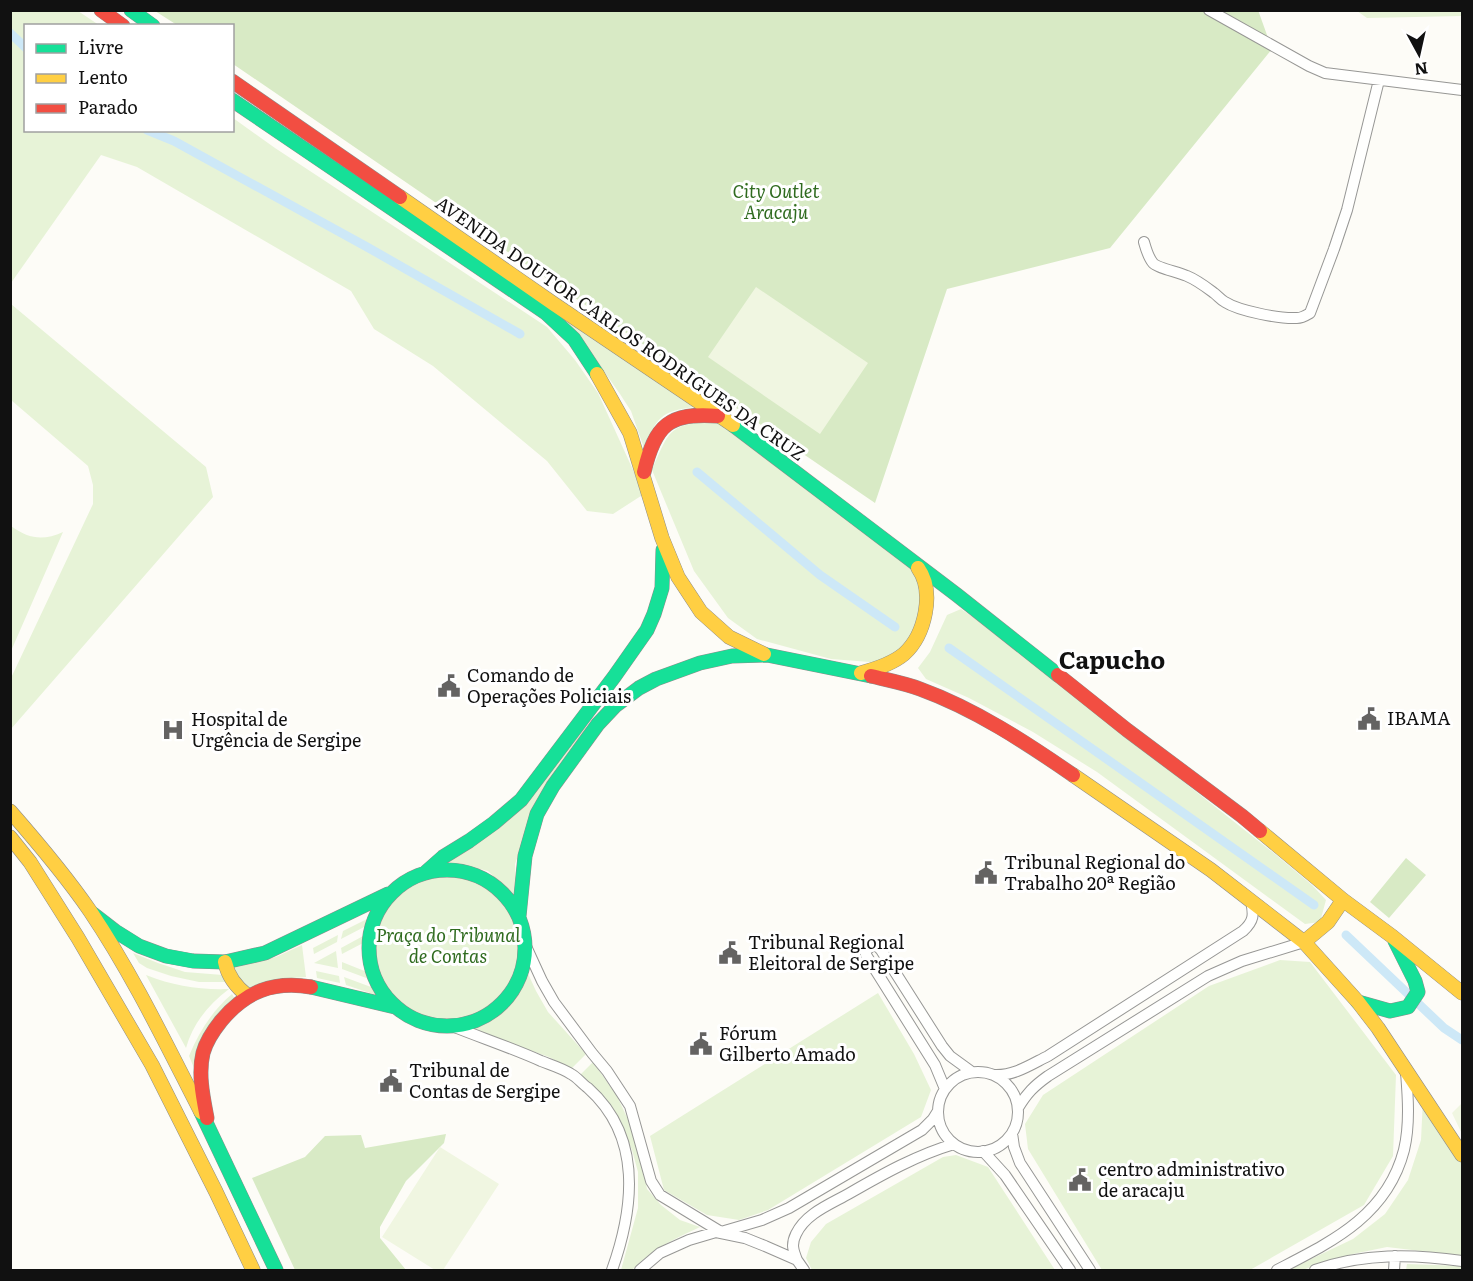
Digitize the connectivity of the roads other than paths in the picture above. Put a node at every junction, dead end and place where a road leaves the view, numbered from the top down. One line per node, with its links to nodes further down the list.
1 (101, 10): 4 (main road)
2 (131, 10): 5 (main road)
3 (1209, 10): 6 (street)
4 (120, 24)
5 (150, 24)
6 (1379, 81): 8 (street); 10 (street)
7 (234, 82): 11 (main road, AVENIDA DOUTOR CARLOS RODRIGUES DA CRUZ)
8 (1462, 90)
9 (234, 101): 12 (main road, AVENIDA DOUTOR CARLOS RODRIGUES DA CRUZ)
10 (1144, 242)
11 (721, 416): 12 (main road); 14 (main road, AVENIDA DOUTOR CARLOS RODRIGUES DA CRUZ)
12 (643, 474): 13 (main road, AVENIDA DOUTOR CARLOS RODRIGUES DA CRUZ)
13 (662, 538): 15 (main road); 17 (main road)
14 (916, 565): 16 (main road); 24 (main road, AVENIDA DOUTOR CARLOS RODRIGUES DA CRUZ)
15 (767, 655): 16 (main road); 18 (main road)
16 (858, 673): 23 (main road)
17 (585, 716): 18 (main road); 21 (main road)
18 (598, 724): 26 (main road)
19 (11, 811): 25 (main road)
20 (10, 837): 51 (main road)
21 (425, 873): 22 (main road); 26 (main road)
22 (391, 893): 30 (main road); 34 (main road)
23 (1251, 900): 28 (main road); 38 (street)
24 (1343, 900): 27 (main road, AVENIDA DOUTOR CARLOS RODRIGUES DA CRUZ); 28 (main road)
25 (90, 911): 30 (main road); 42 (main road)
26 (519, 916): 29 (main road)
27 (1393, 937): 31 (main road, AVENIDA DOUTOR CARLOS RODRIGUES DA CRUZ); 33 (main road)
28 (1304, 942): 33 (main road); 40 (street)
29 (525, 944): 35 (main road); 47 (street)
30 (225, 962): 32 (main road)
31 (1462, 993)
32 (248, 996): 34 (main road); 42 (main road)
33 (1358, 1002): 36 (main road)
34 (395, 1007): 35 (main road)
35 (452, 1026): 53 (street)
36 (1406, 1068): 46 (main road); 58 (street)
37 (972, 1072): 38 (street); 39 (street); 39 (street)
38 (994, 1075): 40 (street)
39 (945, 1089): 41 (street)
40 (1018, 1108): 43 (street)
41 (938, 1111): 44 (street); 47 (street)
42 (209, 1127): 52 (main road)
43 (1012, 1133): 45 (street); 57 (street)
44 (954, 1144): 45 (street); 49 (street)
45 (983, 1151): 56 (street)
46 (1462, 1155)
47 (722, 1232): 49 (street); 54 (street)
48 (1395, 1256): 50 (street); 59 (street); 60 (street)
49 (796, 1260): 55 (street)
50 (1462, 1261)
51 (252, 1270)
52 (276, 1270)
53 (612, 1270)
54 (640, 1270)
55 (804, 1270)
56 (1070, 1270)
57 (1090, 1270)
58 (1277, 1270)
59 (1315, 1270)
60 (1394, 1270)

